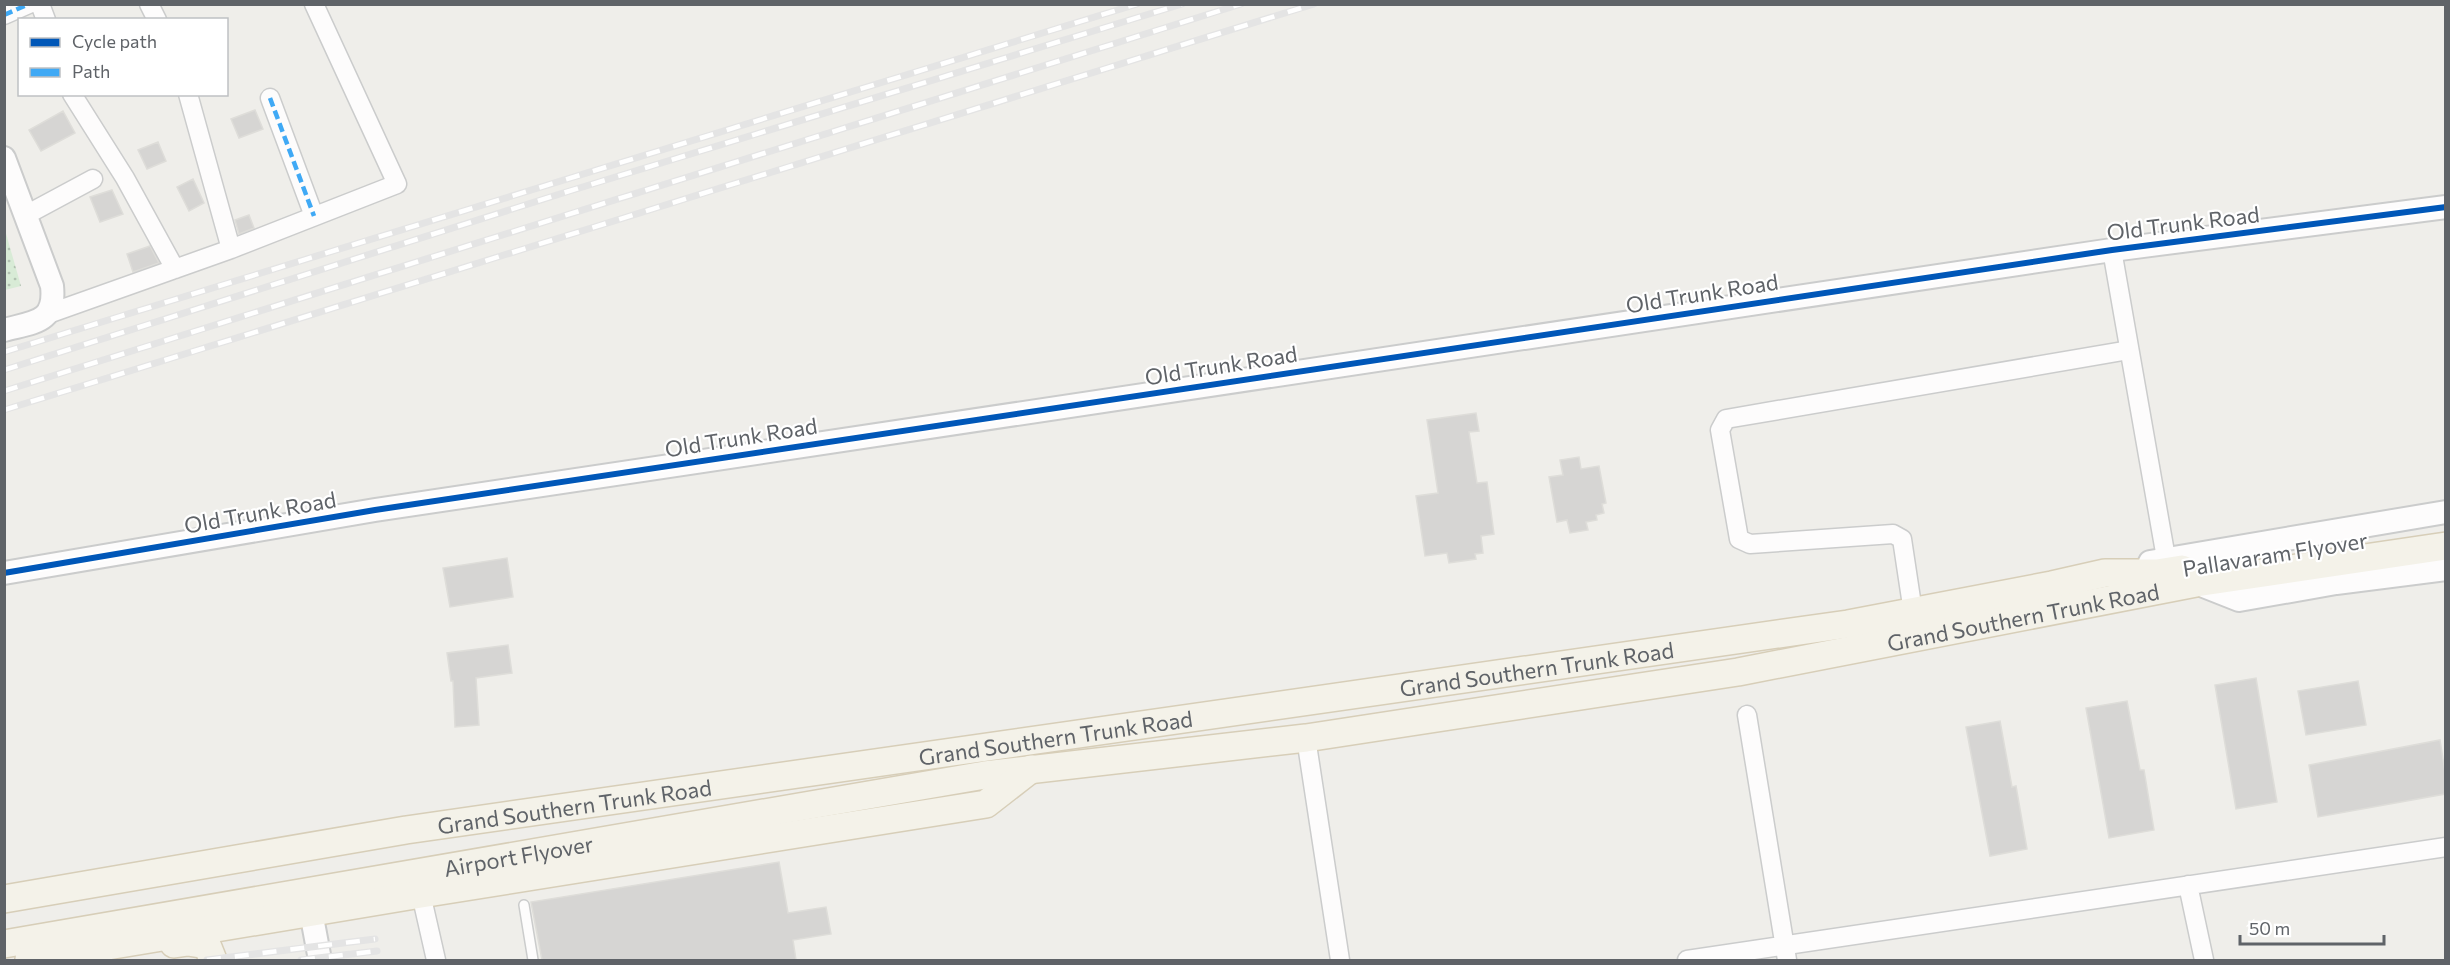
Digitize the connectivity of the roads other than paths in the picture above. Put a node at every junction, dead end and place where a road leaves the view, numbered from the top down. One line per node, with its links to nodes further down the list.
1 (29, 4): 4 (street)
2 (149, 4): 5 (street)
3 (314, 4): 13 (street)
4 (4, 15)
5 (156, 18)
6 (73, 96): 16 (street)
7 (189, 96): 14 (street)
8 (270, 98): 13 (street)
9 (4, 158): 12 (street)
10 (93, 179): 12 (street)
11 (2445, 207): 15 (street, Old Trunk Road)
12 (26, 215): 17 (street)
13 (314, 216): 14 (street)
14 (231, 249): 16 (street)
15 (2112, 250): 19 (street); 26 (street, Old Trunk Road)
16 (175, 268): 17 (street)
17 (48, 314): 18 (street)
18 (4, 330)
19 (2129, 350): 23 (street); 29 (street)
20 (2445, 512): 23 (street)
21 (2445, 527): 24 (main road, Pallavaram Flyover)
22 (2445, 546): 24 (main road, Pallavaram Flyover)
23 (2166, 558): 27 (street)
24 (2238, 569): 27 (main road, Pallavaram Flyover); 28 (main road, Pallavaram Flyover)
25 (2445, 569): 28 (street)
26 (4, 573)
27 (2105, 573): 29 (main road, Grand Southern Trunk Road)
28 (2196, 583): 31 (main road, Grand Southern Trunk Road)
29 (1914, 612): 36 (main road, Grand Southern Trunk Road)
30 (1747, 715): 40 (street)
31 (1306, 738): 32 (main road, Grand Southern Trunk Road); 47 (street)
32 (1032, 768): 35 (main road); 39 (main road, Airport Flyover)
33 (2445, 847): 34 (street)
34 (2188, 885): 40 (street); 49 (street)
35 (421, 894): 38 (main road); 45 (street)
36 (4, 899)
37 (524, 905): 46 (lane)
38 (311, 912): 41 (main road); 44 (street)
39 (4, 944)
40 (1786, 953): 48 (street)
41 (21, 960)
42 (81, 960): 43 (main road)
43 (213, 960)
44 (320, 960)
45 (436, 960)
46 (533, 960)
47 (1340, 960)
48 (1687, 960)
49 (2204, 960)

